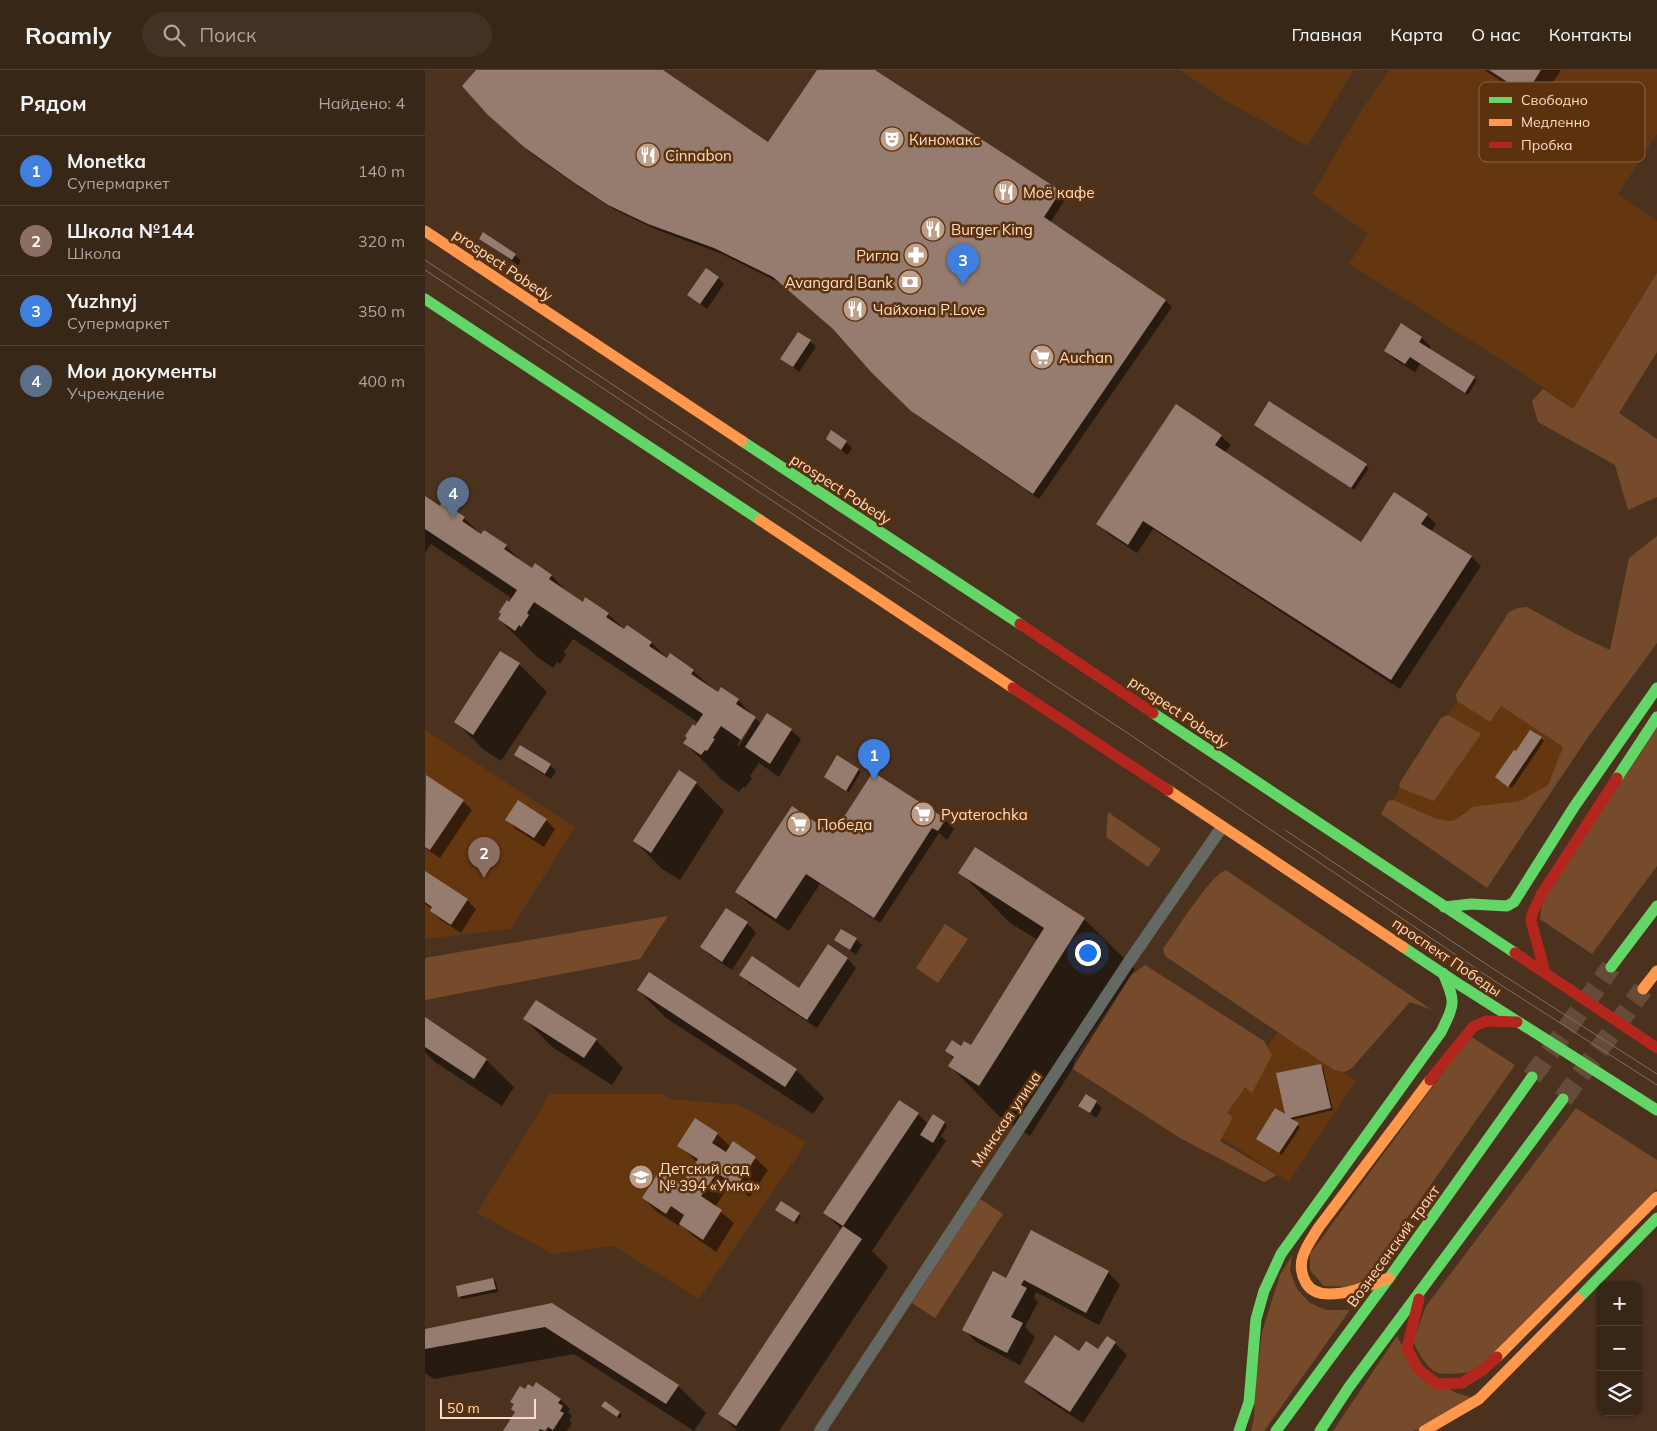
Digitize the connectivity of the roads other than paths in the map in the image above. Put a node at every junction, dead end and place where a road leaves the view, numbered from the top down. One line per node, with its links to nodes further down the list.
1 (425, 231): 7 (main road)
2 (425, 299): 5 (main road)
3 (1657, 688): 7 (main road)
4 (1657, 717): 10 (main road)
5 (1222, 827): 11 (main road, проспект Победы); 22 (street, Минская улица)
6 (1657, 906): 8 (main road)
7 (1444, 907): 10 (main road)
8 (1611, 967)
9 (1657, 971): 12 (main road)
10 (1545, 972): 14 (main road)
11 (1443, 973): 13 (main road, проспект Победы); 23 (main road)
12 (1643, 989)
13 (1517, 1022): 17 (main road, проспект Победы); 20 (main road)
14 (1657, 1048)
15 (1532, 1077): 20 (main road, Вознесенский тракт)
16 (1563, 1099): 21 (main road)
17 (1657, 1110)
18 (1657, 1198): 21 (main road)
19 (1657, 1218): 26 (main road)
20 (1389, 1278): 24 (main road, Вознесенский тракт)
21 (1421, 1290): 25 (main road)
22 (820, 1431)
23 (1239, 1431)
24 (1276, 1431)
25 (1320, 1431)
26 (1424, 1431)

